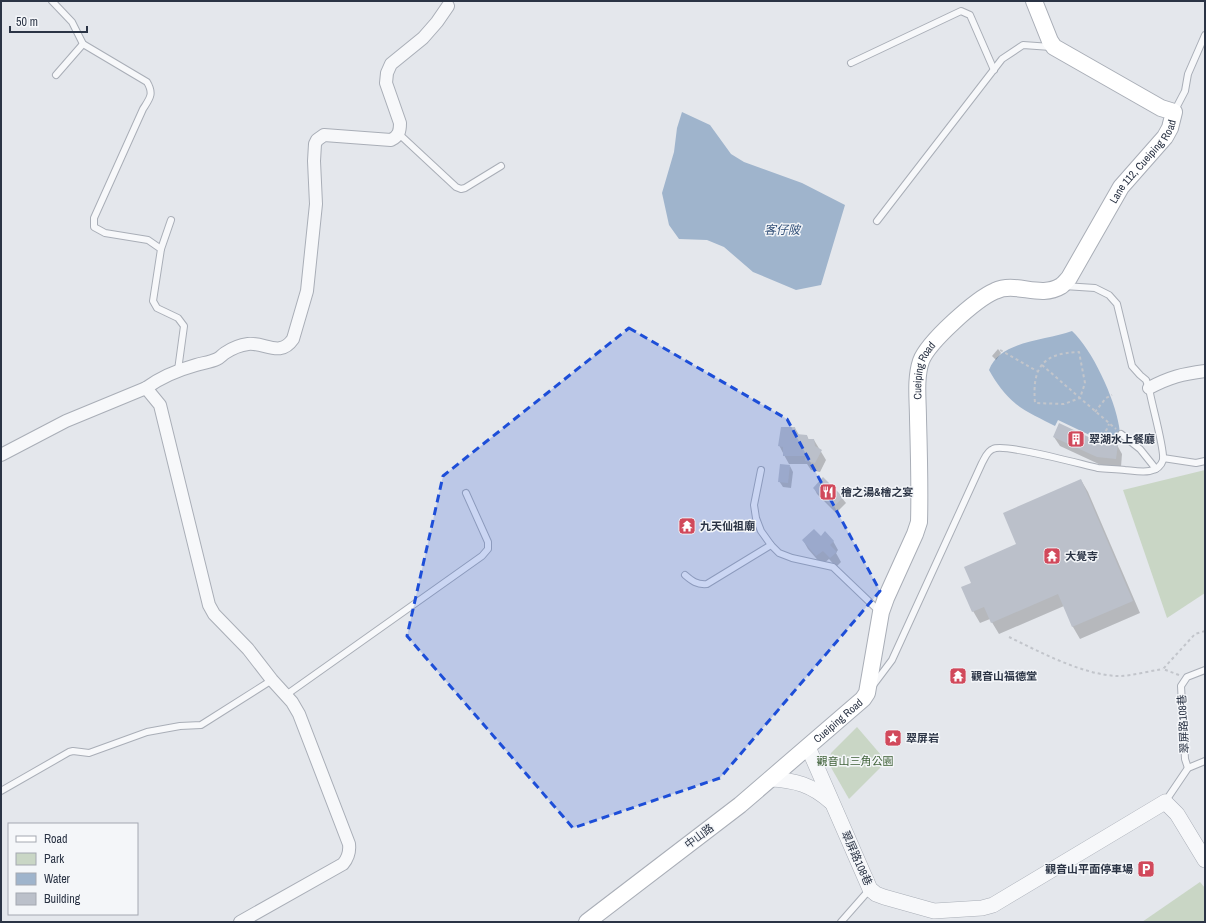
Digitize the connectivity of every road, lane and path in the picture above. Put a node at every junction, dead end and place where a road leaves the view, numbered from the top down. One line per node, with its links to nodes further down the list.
1 (52, 1): 5 (lane)
2 (1034, 1): 6 (main road)
3 (449, 3): 11 (street)
4 (1205, 34): 10 (lane)
5 (83, 44): 9 (lane); 15 (lane)
6 (1054, 47): 8 (lane); 10 (main road, Lane 112, Cueiping Road)
7 (851, 63): 8 (lane)
8 (994, 70): 14 (lane)
9 (56, 75)
10 (1174, 112): 16 (main road, Lane 112, Cueiping Road)
11 (399, 134): 12 (lane); 19 (street)
12 (501, 166)
13 (171, 220): 15 (lane)
14 (877, 221)
15 (161, 249): 19 (lane)
16 (1061, 286): 23 (lane, Cueiping Road); 38 (main road, Cueiping Road)
17 (1000, 350): 20 (path)
18 (1042, 365): 20 (path); 25 (path); 25 (path)
19 (178, 370): 22 (street)
20 (1037, 371): 25 (path)
21 (1205, 372): 23 (street)
22 (146, 388): 30 (street); 44 (street)
23 (1149, 388): 31 (lane, Cueiping Road)
24 (1112, 395): 26 (path)
25 (1080, 398): 26 (path)
26 (1094, 411): 27 (path)
27 (1109, 424): 28 (path); 29 (path)
28 (1121, 434): 33 (lane)
29 (1101, 442)
30 (1, 455)
31 (1163, 458): 32 (lane); 33 (lane)
32 (1205, 461)
33 (1156, 469): 45 (lane, Cueiping Road)
34 (761, 470): 36 (lane)
35 (466, 493): 46 (lane)
36 (771, 545): 37 (lane); 38 (lane)
37 (685, 575)
38 (881, 612): 45 (main road, Cueiping Road)
39 (1205, 631): 41 (path)
40 (1009, 637): 41 (path)
41 (1163, 669): 43 (path)
42 (1205, 670): 43 (lane)
43 (1187, 677): 49 (lane, 翠屏路108巷)
44 (272, 680): 46 (street); 51 (lane)
45 (867, 693): 47 (main road, Cueiping Road)
46 (286, 695): 56 (street)
47 (808, 747): 50 (main road, 中山路); 53 (street, 翠屏路108巷)
48 (1205, 761): 49 (lane, 翠屏路108巷)
49 (1188, 768): 52 (lane, 翠屏路108巷)
50 (770, 779): 53 (street); 57 (main road, 中山路)
51 (1, 791)
52 (1165, 802): 54 (street); 55 (street, 翠屏路108巷)
53 (833, 804): 55 (street, 翠屏路108巷)
54 (1205, 860)
55 (870, 889): 58 (lane)
56 (240, 922)
57 (587, 922)
58 (841, 922)

